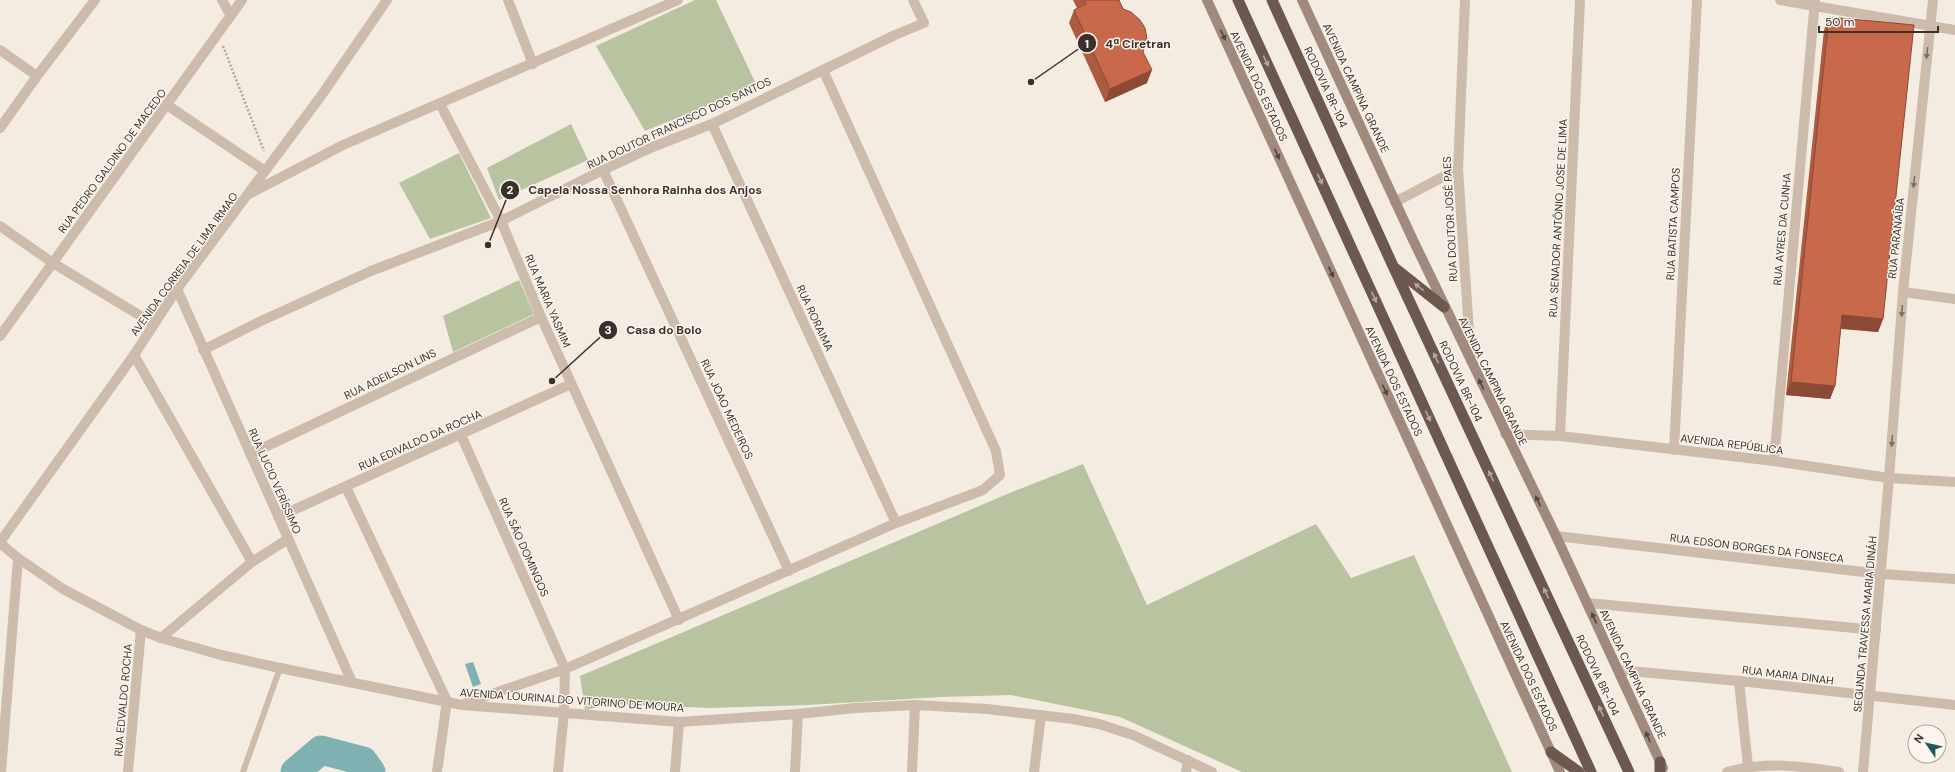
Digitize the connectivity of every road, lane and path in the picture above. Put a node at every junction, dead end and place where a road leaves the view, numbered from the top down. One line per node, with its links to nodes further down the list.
1 (95, 0): 25 (street)
2 (222, 0): 18 (street)
3 (242, 0): 18 (street, RUA PEDRO GALDINO DE MACEDO)
4 (508, 0): 23 (street)
5 (678, 0): 23 (street)
6 (913, 0): 24 (street, RUA DOUTOR FRANCISCO DOS SANTOS)
7 (1207, 0): 88 (main road, AVENIDA DOS ESTADOS, one-way to 88)
8 (1238, 0): 105 (highway, one-way to 105)
9 (1272, 0): 38 (highway, RODOVIA BR-104)
10 (1302, 0): 34 (main road, AVENIDA CAMPINA GRANDE)
11 (1465, 0): 31 (street, RUA DOUTOR JOSÉ PAES)
12 (1580, 0): 52 (street, RUA SENADOR ANTÔNIO JOSE DE LIMA)
13 (1697, 0): 53 (street, RUA BATISTA CAMPOS)
14 (1780, 0): 17 (street)
15 (1933, 0): 19 (street, RUA PARANAÍBA)
16 (387, 1): 30 (street, AVENIDA CORREIA DE LIMA IRMAO)
17 (1815, 3): 19 (street); 55 (street, RUA AYRES DA CUNHA)
18 (231, 16): 21 (street, RUA PEDRO GALDINO DE MACEDO)
19 (1929, 27): 20 (street); 40 (street, RUA PARANAÍBA, one-way to 40)
20 (1955, 30)
21 (218, 34): 27 (street, RUA PEDRO GALDINO DE MACEDO); 30 (path)
22 (0, 50): 25 (street)
23 (533, 64): 26 (street)
24 (823, 70): 28 (street, RUA DOUTOR FRANCISCO DOS SANTOS); 60 (street)
25 (37, 76): 29 (street)
26 (440, 104): 33 (street); 35 (street, RUA MARIA YASMIM)
27 (167, 105): 30 (street); 37 (street, RUA PEDRO GALDINO DE MACEDO)
28 (712, 124): 32 (street, RUA DOUTOR FRANCISCO DOS SANTOS); 60 (street, RUA RORAIMA)
29 (0, 128)
30 (268, 168): 33 (street, AVENIDA CORREIA DE LIMA IRMAO)
31 (1458, 169): 34 (street); 48 (street, RUA DOUTOR JOSÉ PAES)
32 (604, 170): 35 (street, RUA DOUTOR FRANCISCO DOS SANTOS); 66 (street, RUA JOAO MEDEIROS)
33 (249, 194): 39 (street, AVENIDA CORREIA DE LIMA IRMAO)
34 (1395, 202): 42 (main road, AVENIDA CAMPINA GRANDE)
35 (501, 221): 43 (street, RUA MARIA YASMIM); 46 (street, RUA DOUTOR FRANCISCO DOS SANTOS)
36 (0, 226): 37 (street)
37 (53, 263): 44 (street); 45 (street, RUA PEDRO GALDINO DE MACEDO)
38 (1393, 266): 42 (highway, one-way to 38); 106 (highway, RODOVIA BR-104, one-way to 38)
39 (177, 290): 44 (street, AVENIDA CORREIA DE LIMA IRMAO); 46 (street, RUA LUCIO VERÍSSIMO)
40 (1903, 292): 41 (street); 56 (street, RUA PARANAÍBA, one-way to 56)
41 (1955, 299)
42 (1444, 307): 48 (main road, AVENIDA CAMPINA GRANDE)
43 (541, 317): 49 (street, RUA MARIA YASMIM); 54 (street, RUA ADEILSON LINS)
44 (154, 324): 47 (street, AVENIDA CORREIA DE LIMA IRMAO)
45 (0, 336)
46 (203, 350): 54 (street, RUA LUCIO VERÍSSIMO)
47 (134, 355): 63 (street, AVENIDA CORREIA DE LIMA IRMAO); 65 (street)
48 (1472, 365): 50 (main road, AVENIDA CAMPINA GRANDE, one-way to 48)
49 (572, 384): 51 (street, RUA EDIVALDO DA ROCHA); 70 (street, RUA MARIA YASMIM)
50 (1505, 434): 52 (street, AVENIDA REPÚBLICA); 61 (main road, AVENIDA CAMPINA GRANDE, one-way to 50)
51 (461, 435): 58 (street, RUA EDIVALDO DA ROCHA); 75 (street, RUA SÃO DOMINGOS)
52 (1560, 436): 53 (street, AVENIDA REPÚBLICA)
53 (1674, 450): 55 (street, AVENIDA REPÚBLICA)
54 (250, 454): 59 (street, RUA LUCIO VERÍSSIMO)
55 (1774, 461): 56 (street, AVENIDA REPÚBLICA)
56 (1890, 478): 57 (street, AVENIDA REPÚBLICA); 67 (street, SEGUNDA TRAVESSA MARIA DINÁH)
57 (1955, 482)
58 (346, 486): 59 (street, RUA EDIVALDO DA ROCHA); 80 (street)
59 (278, 517): 62 (street, RUA LUCIO VERÍSSIMO)
60 (896, 523): 66 (street)
61 (1556, 536): 67 (street, RUA EDSON BORGES DA FONSECA); 69 (main road, AVENIDA CAMPINA GRANDE)
62 (288, 540): 65 (street); 78 (street, RUA LUCIO VERÍSSIMO)
63 (0, 542): 64 (street, AVENIDA LOURINALDO VITORINO DE MOURA)
64 (18, 558): 71 (street, AVENIDA LOURINALDO VITORINO DE MOURA); 92 (street)
65 (252, 562): 73 (street)
66 (789, 571): 70 (street)
67 (1881, 574): 68 (street, RUA EDSON BORGES DA FONSECA); 72 (street, SEGUNDA TRAVESSA MARIA DINÁH)
68 (1955, 579)
69 (1587, 602): 72 (street); 76 (main road, AVENIDA CAMPINA GRANDE, one-way to 69)
70 (679, 620): 75 (street)
71 (141, 630): 73 (street, AVENIDA LOURINALDO VITORINO DE MOURA); 93 (street, RUA EDVALDO ROCHA)
72 (1876, 630): 79 (street, SEGUNDA TRAVESSA MARIA DINÁH)
73 (162, 638): 74 (street, AVENIDA LOURINALDO VITORINO DE MOURA)
74 (280, 668): 78 (street, AVENIDA LOURINALDO VITORINO DE MOURA); 94 (lane)
75 (565, 669): 81 (street); 84 (street)
76 (1618, 670): 77 (street, RUA MARIA DINAH); 91 (main road, AVENIDA CAMPINA GRANDE, one-way to 76)
77 (1738, 681): 79 (street, RUA MARIA DINAH); 90 (street)
78 (352, 682): 80 (street, AVENIDA LOURINALDO VITORINO DE MOURA)
79 (1870, 696): 83 (street, RUA MARIA DINAH); 109 (street, SEGUNDA TRAVESSA MARIA DINÁH)
80 (447, 701): 81 (street, AVENIDA LOURINALDO VITORINO DE MOURA); 95 (street)
81 (462, 705): 84 (street, AVENIDA LOURINALDO VITORINO DE MOURA)
82 (915, 705): 85 (street, AVENIDA LOURINALDO VITORINO DE MOURA); 86 (street, AVENIDA LOURINALDO VITORINO DE MOURA); 99 (street)
83 (1955, 705)
84 (564, 713): 87 (street, AVENIDA LOURINALDO VITORINO DE MOURA); 96 (street)
85 (798, 714): 87 (street, AVENIDA LOURINALDO VITORINO DE MOURA); 98 (street)
86 (1040, 715): 89 (street, AVENIDA LOURINALDO VITORINO DE MOURA); 100 (street)
87 (680, 722): 97 (street)
88 (1551, 752): 103 (main road, AVENIDA DOS ESTADOS); 104 (highway)
89 (1188, 760): 101 (street); 102 (street, AVENIDA LOURINALDO VITORINO DE MOURA)
90 (1748, 766): 107 (street); 108 (street)
91 (1662, 769)
92 (1, 772)
93 (128, 772)
94 (242, 772)
95 (437, 772)
96 (558, 772)
97 (675, 772)
98 (795, 772)
99 (912, 772)
100 (1034, 772)
101 (1186, 772)
102 (1212, 772)
103 (1560, 772)
104 (1579, 772)
105 (1591, 772)
106 (1629, 772)
107 (1727, 772)
108 (1840, 772)
109 (1863, 772)

